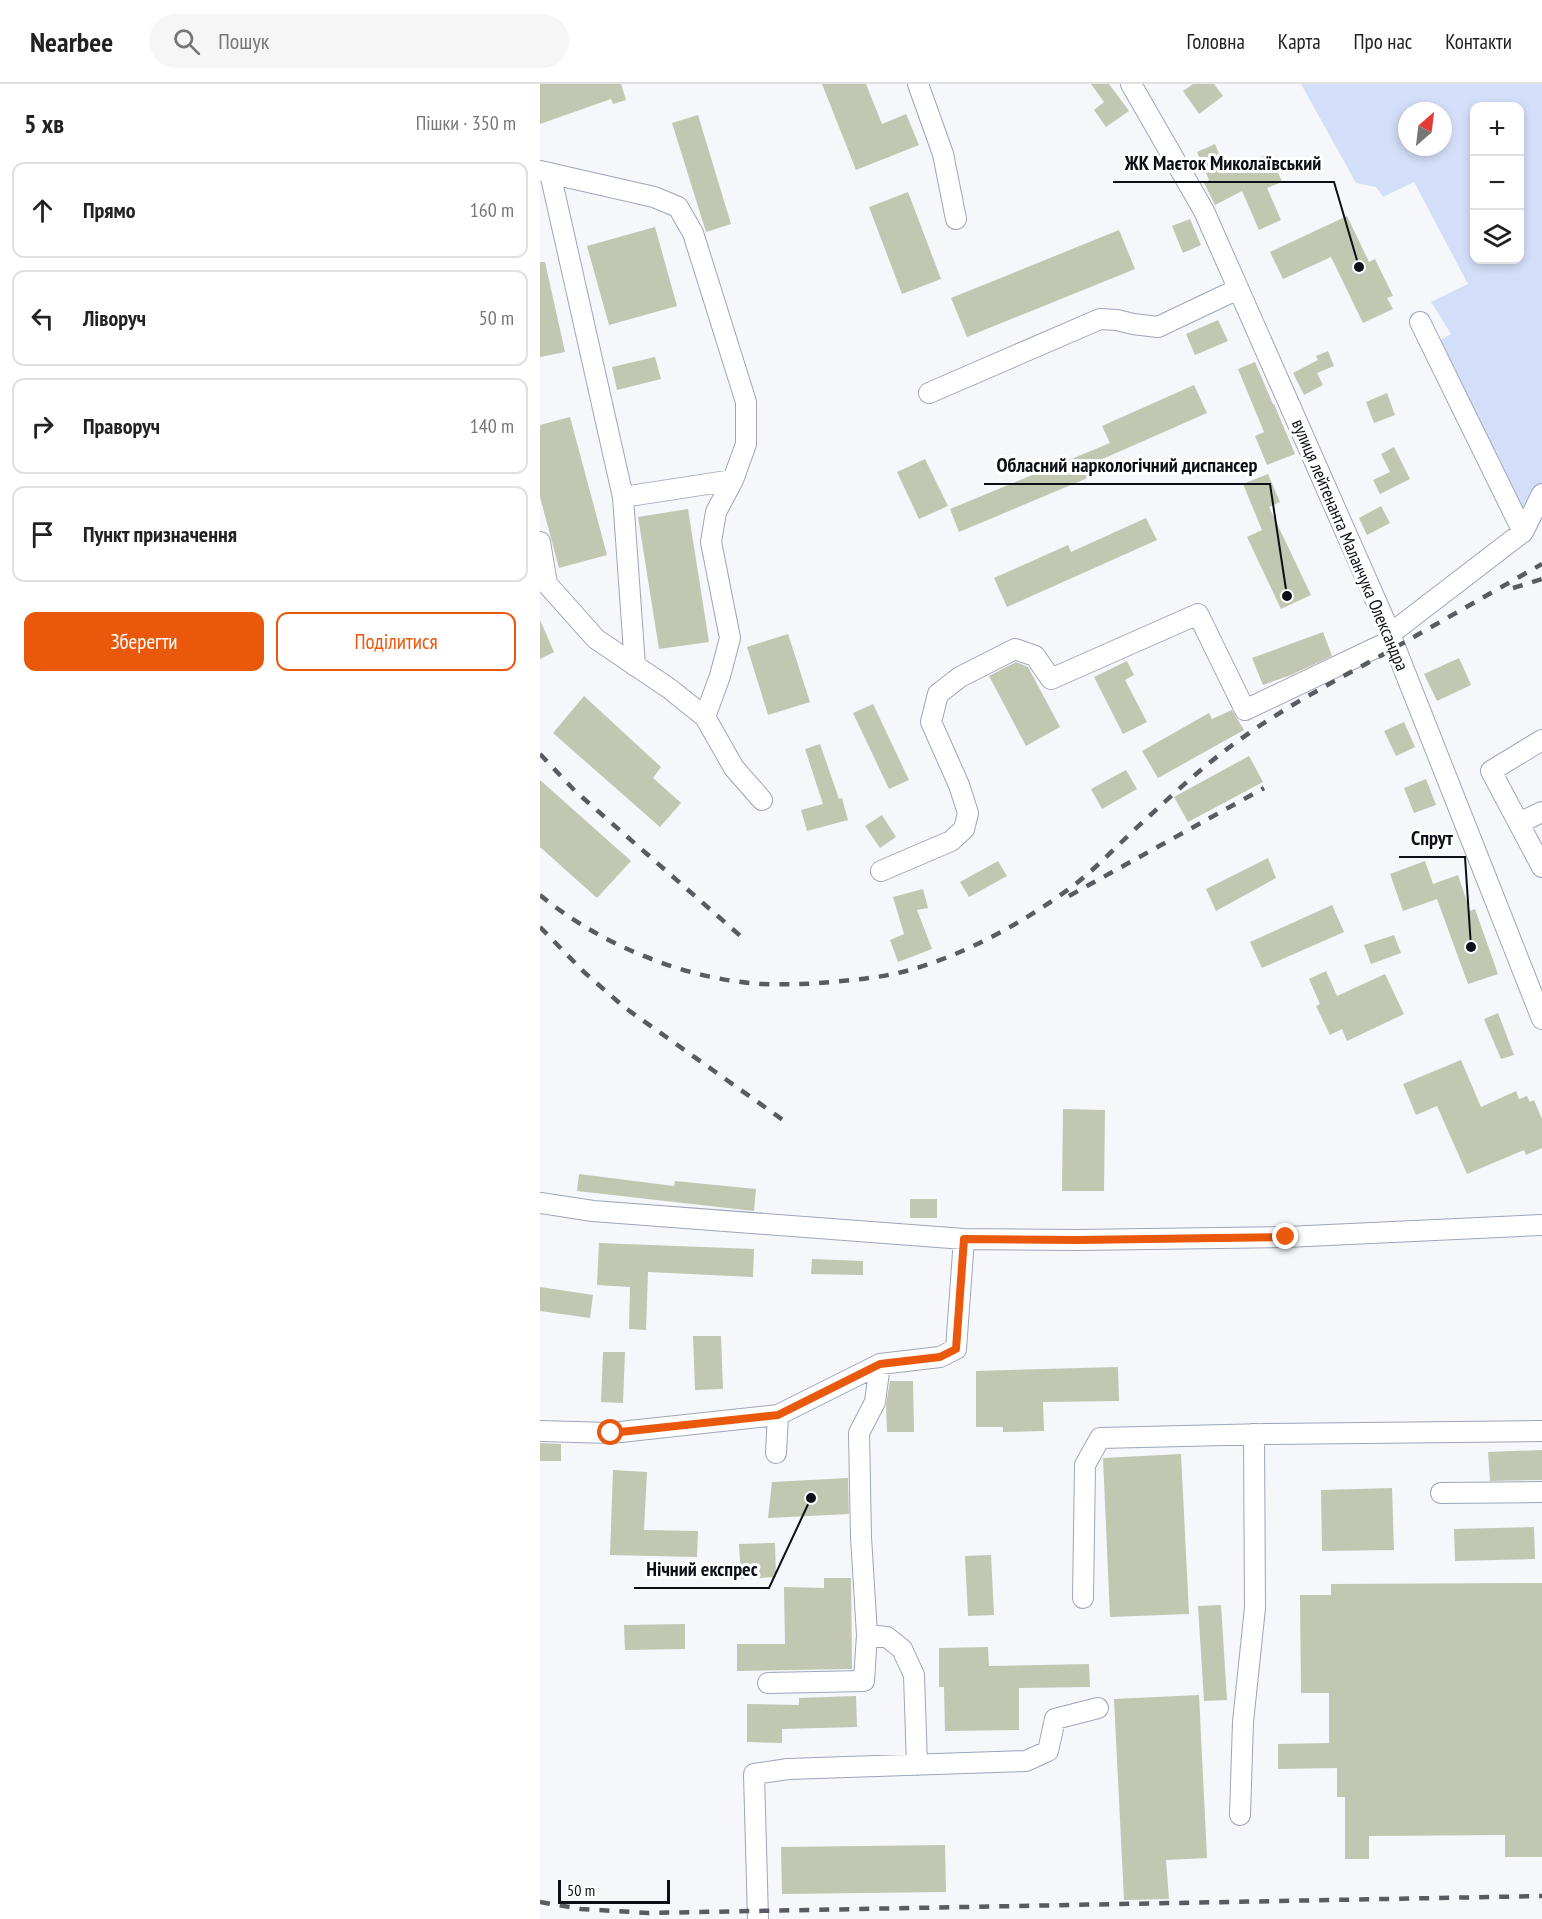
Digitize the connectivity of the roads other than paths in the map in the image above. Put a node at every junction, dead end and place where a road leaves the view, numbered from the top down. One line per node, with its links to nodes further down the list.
1 (918, 84): 4 (street)
2 (1131, 84): 5 (street, вулиця лейтенанта Маланчука Олександра)
3 (545, 172): 8 (street); 10 (street)
4 (956, 219)
5 (1238, 289): 7 (street); 13 (street, вулиця лейтенанта Маланчука Олександра)
6 (1420, 322): 11 (street)
7 (929, 393)
8 (734, 480): 10 (street); 15 (street)
9 (1542, 494): 11 (street)
10 (623, 497): 14 (street)
11 (1523, 532): 13 (street)
12 (540, 542): 14 (street)
13 (1391, 637): 22 (street); 23 (street, вулиця лейтенанта Маланчука Олександра)
14 (635, 666): 15 (street)
15 (705, 717): 17 (street)
16 (1542, 740): 19 (street)
17 (762, 800)
18 (1542, 812): 19 (street)
19 (1519, 823): 20 (street)
20 (1537, 845): 21 (street)
21 (1542, 867)
22 (881, 872)
23 (1536, 984): 24 (street, вулиця лейтенанта Маланчука Олександра)
24 (1542, 1019)
25 (540, 1203): 27 (street)
26 (1542, 1226): 27 (street)
27 (964, 1239): 28 (street)
28 (880, 1364): 29 (street); 37 (street)
29 (778, 1415): 30 (street); 33 (street)
30 (540, 1431)
31 (1542, 1431): 32 (street)
32 (1254, 1434): 36 (street); 41 (street)
33 (776, 1453)
34 (1542, 1492): 35 (street)
35 (1441, 1493)
36 (1083, 1598)
37 (867, 1635): 38 (street); 40 (street)
38 (768, 1683)
39 (1098, 1708): 40 (street)
40 (917, 1765): 42 (street)
41 (1240, 1815)
42 (758, 1919)

